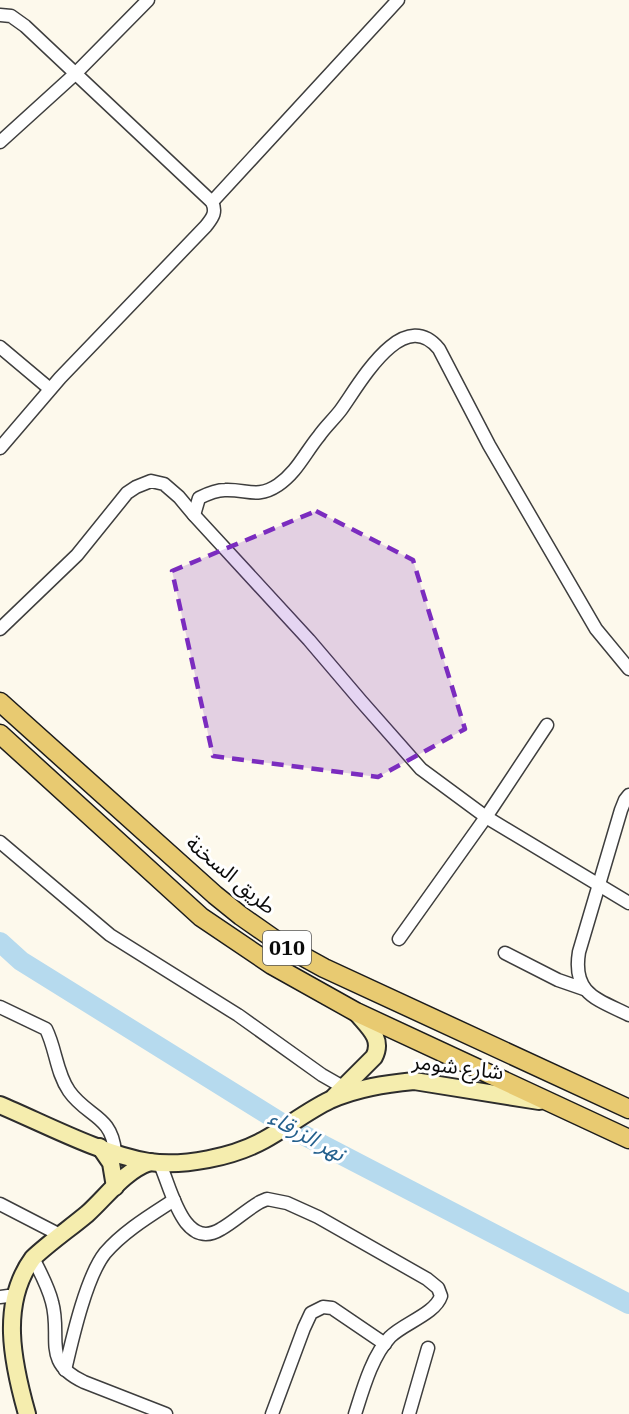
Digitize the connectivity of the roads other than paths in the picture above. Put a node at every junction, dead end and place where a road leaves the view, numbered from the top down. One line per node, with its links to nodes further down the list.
1 (148, 0): 4 (street)
2 (398, 0): 6 (street)
3 (0, 15): 4 (street)
4 (75, 74): 5 (street); 6 (street)
5 (0, 142)
6 (212, 202): 8 (street)
7 (0, 347): 8 (street)
8 (50, 390): 9 (street)
9 (0, 448)
10 (194, 515): 11 (street); 12 (street); 18 (street)
11 (0, 629)
12 (629, 669)
13 (0, 702): 20 (main road, طريق السخنة / 010)
14 (547, 724): 18 (street)
15 (0, 734): 21 (main road, 010)
16 (629, 784): 17 (street)
17 (627, 797): 22 (street)
18 (486, 817): 22 (street); 24 (street)
19 (0, 842): 30 (street)
20 (183, 865): 21 (main road); 34 (main road, طريق السخنة / 010)
21 (166, 885): 28 (main road, 010)
22 (600, 885): 23 (street); 26 (street)
23 (629, 903)
24 (399, 939)
25 (505, 953): 26 (street)
26 (584, 989): 29 (street)
27 (0, 1007): 36 (street)
28 (356, 1012): 30 (main road, شارع شومر); 32 (main road, 010)
29 (629, 1015)
30 (343, 1087): 31 (main road, شارع شومر)
31 (330, 1100): 32 (main road, شارع شومر); 37 (main road, شارع شومر)
32 (546, 1102): 35 (main road, 010)
33 (0, 1105): 36 (main road, شارع شومر)
34 (629, 1109)
35 (629, 1139)
36 (107, 1149): 37 (main road, شارع شومر); 38 (main road)
37 (156, 1165): 38 (main road, شارع شومر); 39 (main road, شارع شومر); 40 (street)
38 (115, 1187): 39 (main road, شارع شومر)
39 (103, 1200): 42 (main road, شارع شومر)
40 (174, 1200): 45 (street); 47 (street)
41 (0, 1204): 42 (street)
42 (62, 1236): 43 (main road, شارع شومر)
43 (33, 1258): 44 (main road, شارع شومر); 47 (street)
44 (4, 1296): 48 (main road, شارع شومر)
45 (385, 1344): 50 (street); 51 (street)
46 (428, 1348): 52 (street)
47 (65, 1370): 49 (street)
48 (27, 1414)
49 (166, 1414)
50 (272, 1414)
51 (355, 1414)
52 (409, 1414)

